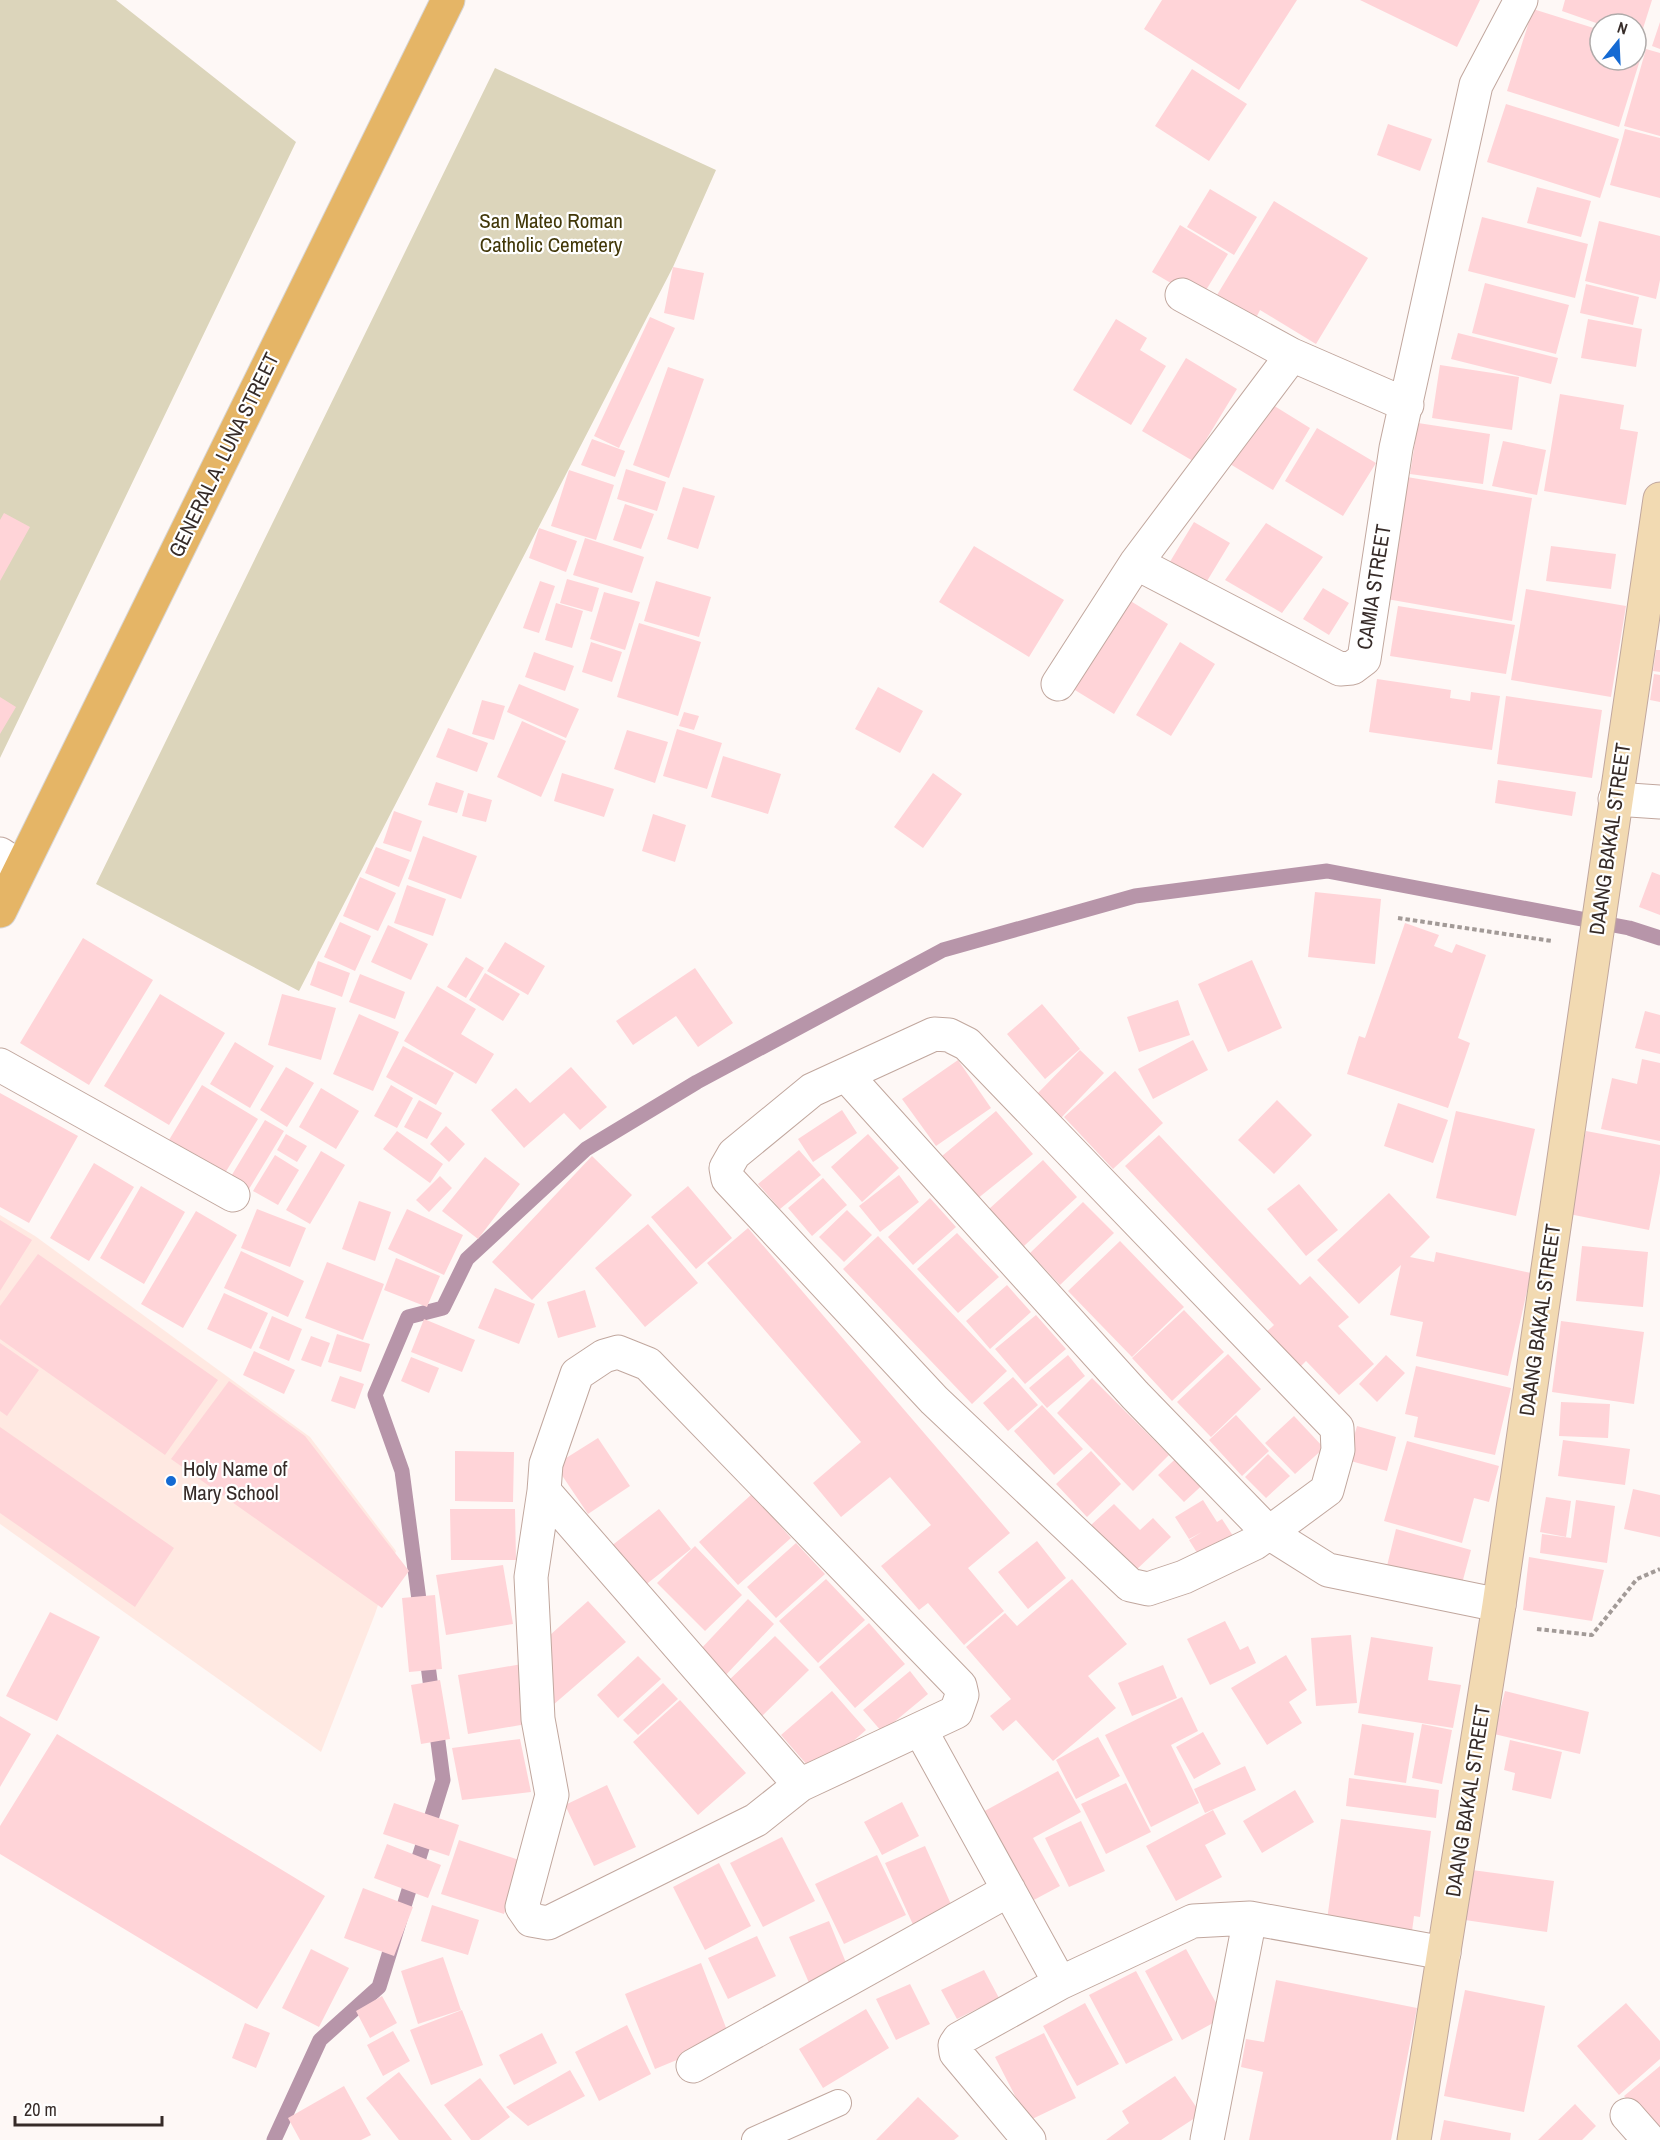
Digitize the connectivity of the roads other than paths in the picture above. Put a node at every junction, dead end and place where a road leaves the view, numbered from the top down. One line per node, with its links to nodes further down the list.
1 (448, 0): 11 (main road, GENERAL A. LUNA STREET)
2 (1521, 0): 5 (street, CAMIA STREET)
3 (1182, 295): 4 (street)
4 (1292, 355): 5 (street); 7 (street)
5 (1407, 405): 7 (street, CAMIA STREET)
6 (1660, 499): 9 (street, DAANG BAKAL STREET)
7 (1136, 563): 8 (street)
8 (1058, 684)
9 (1616, 799): 10 (street); 18 (street, DAANG BAKAL STREET)
10 (1660, 802)
11 (10, 860): 12 (main road, GENERAL A. LUNA STREET)
12 (0, 911)
13 (0, 1065): 15 (street)
14 (847, 1076): 17 (street); 17 (street); 17 (street)
15 (233, 1195)
16 (544, 1491): 19 (street); 20 (street); 20 (street)
17 (1269, 1533): 18 (street)
18 (1497, 1614): 23 (street, DAANG BAKAL STREET)
19 (921, 1731): 20 (street); 21 (street)
20 (800, 1785)
21 (1009, 1890): 24 (street); 25 (street)
22 (1250, 1918): 23 (street); 24 (street); 30 (street)
23 (1444, 1953): 31 (street, DAANG BAKAL STREET)
24 (1060, 1983): 29 (street)
25 (693, 2066)
26 (838, 2103): 28 (lane)
27 (1627, 2115): 32 (street)
28 (755, 2140)
29 (1029, 2140)
30 (1207, 2140)
31 (1414, 2140)
32 (1649, 2140)

